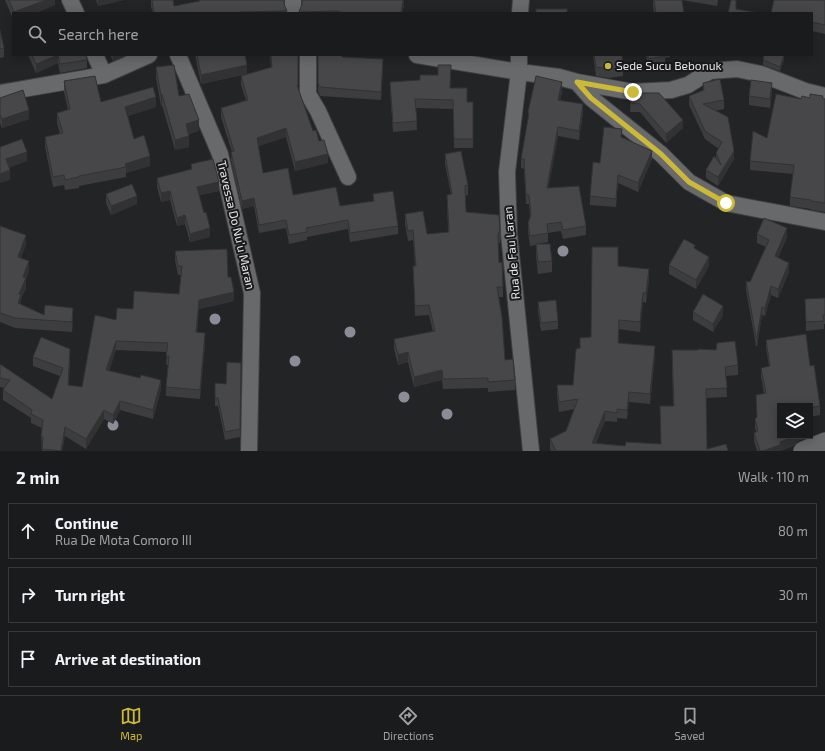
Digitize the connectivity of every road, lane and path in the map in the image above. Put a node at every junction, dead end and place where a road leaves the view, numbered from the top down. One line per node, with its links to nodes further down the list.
1 (70, 0): 4 (street)
2 (293, 0): 5 (street)
3 (521, 0): 6 (street)
4 (76, 12)
5 (293, 12)
6 (520, 12)
7 (95, 56): 14 (street)
8 (147, 56): 14 (street)
9 (178, 56): 21 (street, Travessa Do Nu’u Maran)
10 (308, 56): 18 (street)
11 (423, 56): 13 (street)
12 (519, 56): 13 (street, Rua de Fau Laran)
13 (519, 72): 15 (street); 22 (street, Rua de Fau Laran)
14 (104, 75): 16 (street)
15 (577, 82): 17 (street); 19 (street)
16 (0, 93)
17 (825, 96)
18 (348, 177)
19 (825, 222)
20 (825, 442): 23 (street)
21 (249, 451)
22 (531, 451)
23 (803, 451)

